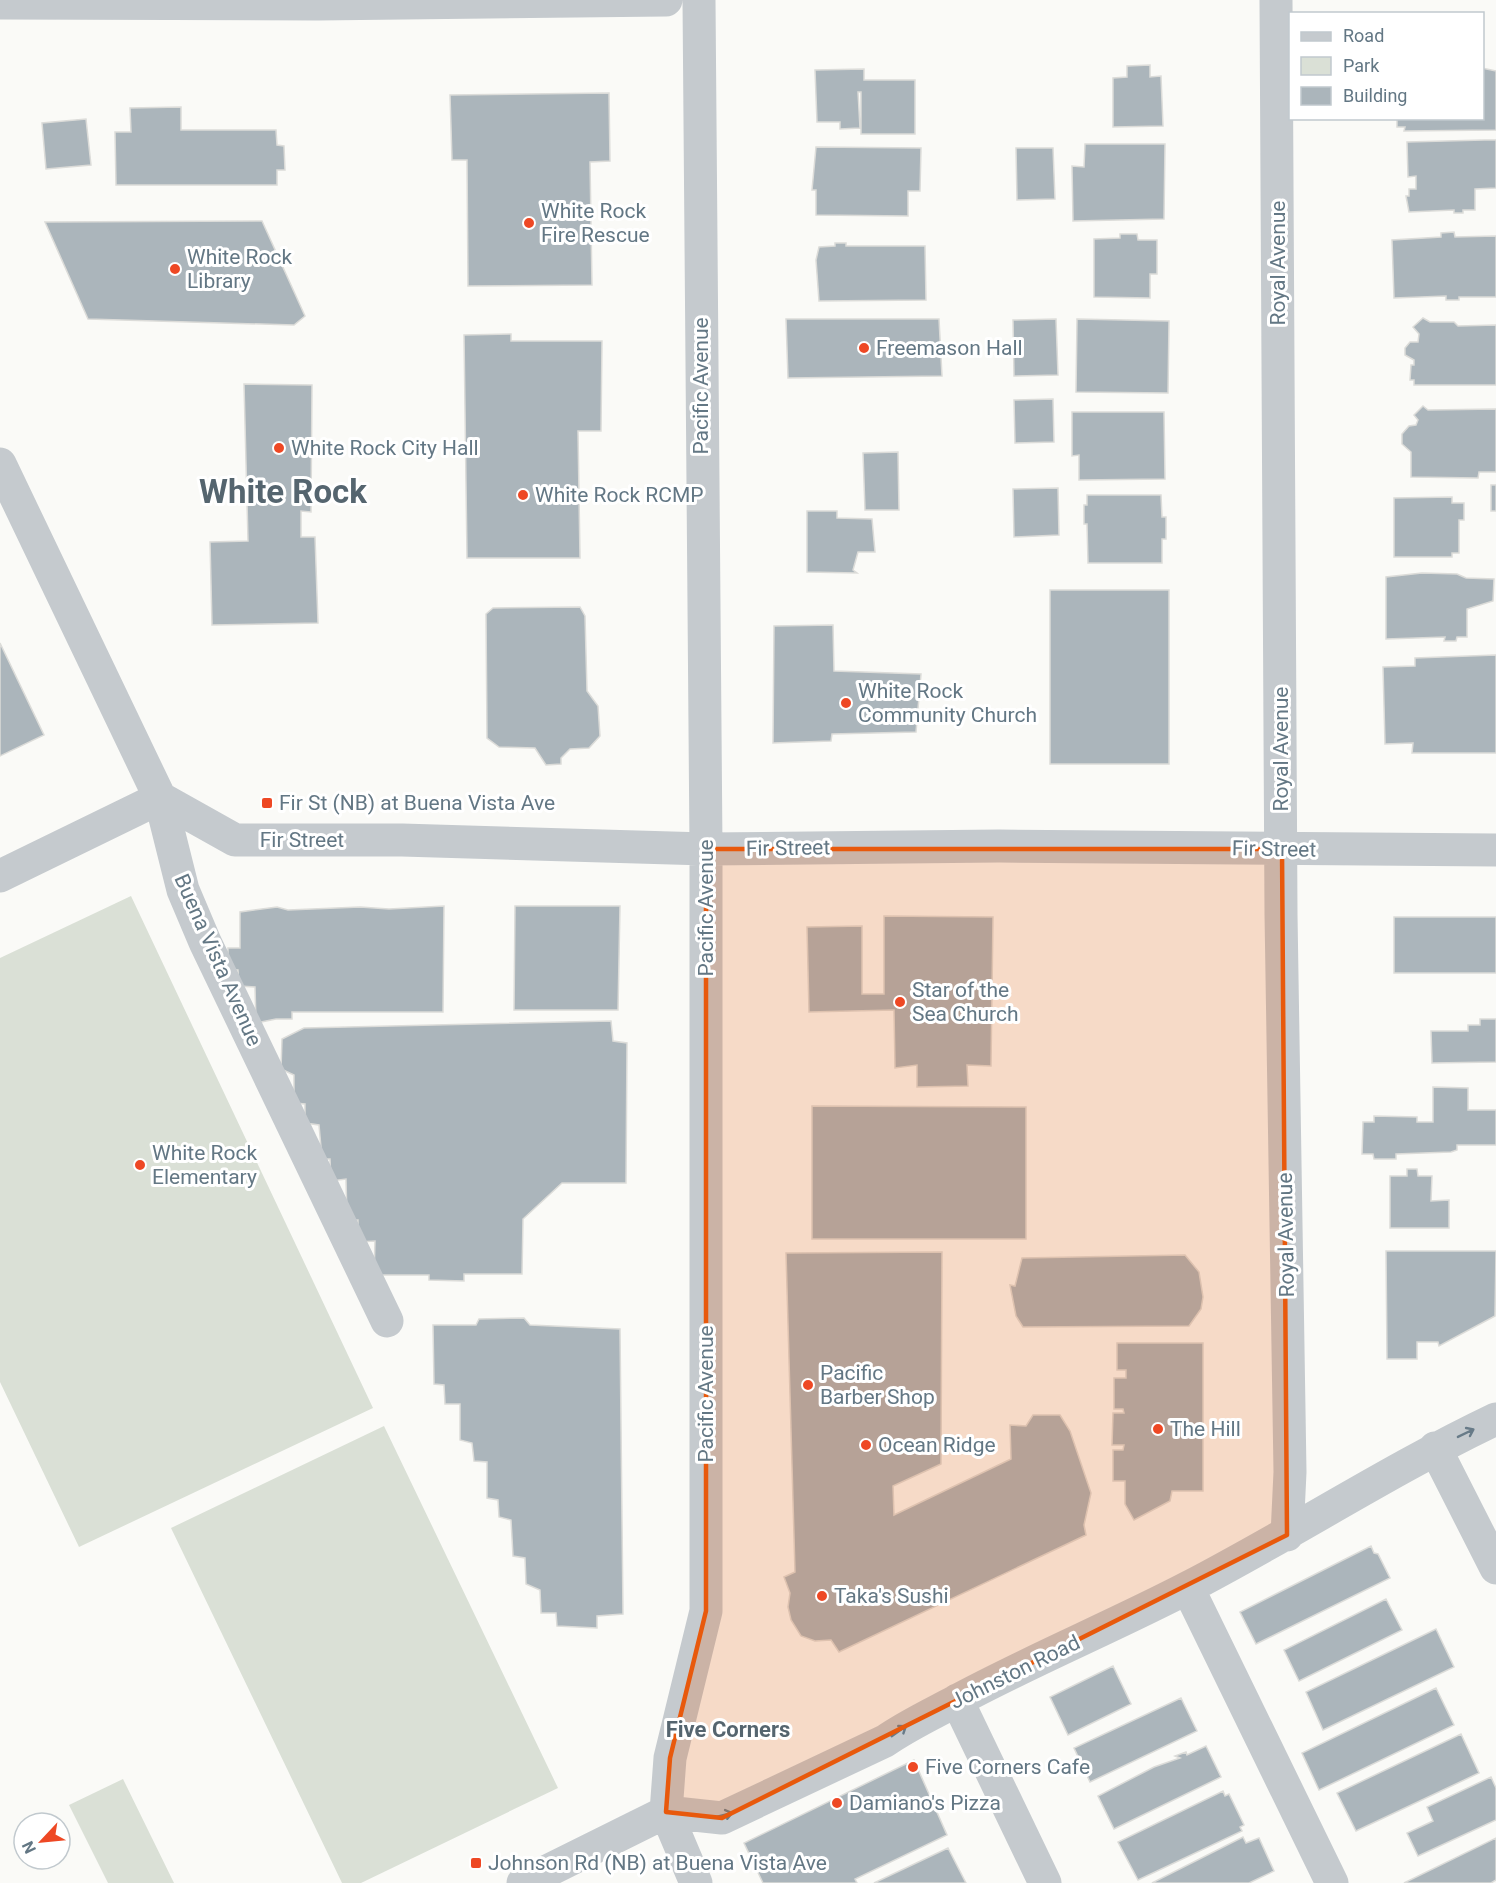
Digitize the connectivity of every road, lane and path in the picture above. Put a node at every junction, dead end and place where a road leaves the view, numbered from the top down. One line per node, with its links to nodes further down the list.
1 (666, 0): 5 (street)
2 (699, 0): 9 (street, Pacific Avenue)
3 (1276, 0): 10 (street, Royal Avenue)
4 (130, 1): 5 (street); 6 (street)
5 (414, 1)
6 (0, 3)
7 (0, 464): 8 (street, Buena Vista Avenue)
8 (160, 798): 9 (street, Fir Street); 12 (street); 13 (street, Buena Vista Avenue)
9 (706, 849): 10 (street, Fir Street); 20 (street, Pacific Avenue)
10 (1282, 849): 11 (street, Fir Street); 16 (street, Royal Avenue)
11 (1496, 850)
12 (0, 876)
13 (387, 1321)
14 (1496, 1419): 15 (street, Johnston Road, one-way to 14)
15 (1435, 1448): 16 (street, Johnston Road); 17 (street)
16 (1287, 1534): 18 (street, Johnston Road)
17 (1496, 1568)
18 (1188, 1588): 19 (street, Johnston Road); 24 (street)
19 (957, 1700): 20 (street, Johnston Road, one-way to 19); 23 (street)
20 (666, 1812): 21 (street); 22 (street)
21 (523, 1883)
22 (696, 1883)
23 (1045, 1883)
24 (1332, 1883)

